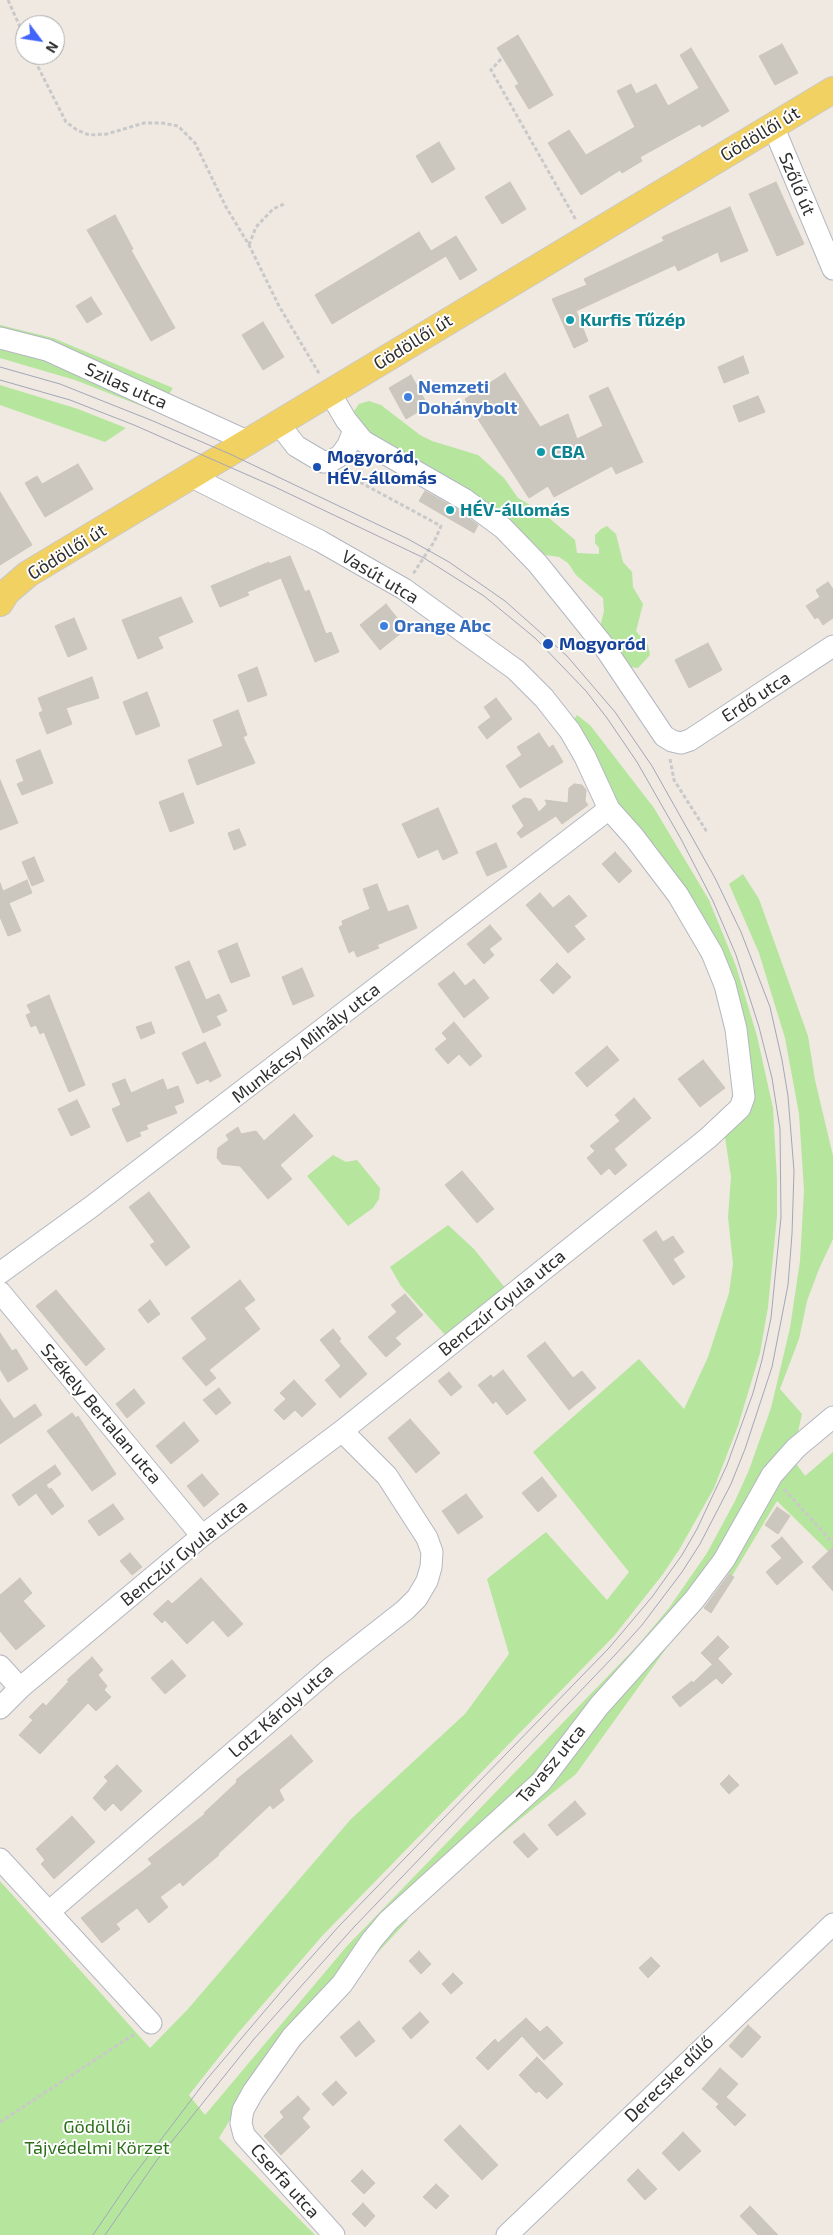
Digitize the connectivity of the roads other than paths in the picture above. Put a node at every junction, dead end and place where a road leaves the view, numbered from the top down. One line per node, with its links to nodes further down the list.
1 (833, 90): 2 (main road, Gödöllői út)
2 (773, 126): 3 (street, Szőlő út); 5 (main road, Gödöllői út)
3 (833, 268)
4 (0, 338): 8 (street, Szilas utca)
5 (330, 393): 6 (main road, Gödöllői út); 7 (street)
6 (279, 424): 7 (street); 8 (main road, Gödöllői út)
7 (354, 430): 11 (street, Erdő utca)
8 (249, 442): 9 (main road, Gödöllői út)
9 (192, 476): 10 (main road, Gödöllői út); 12 (street, Vasút utca)
10 (2, 593)
11 (833, 646)
12 (609, 809): 13 (street, Munkácsy Mihály utca); 16 (street, Benczúr Gyula utca)
13 (0, 1273)
14 (0, 1292): 17 (street, Székely Bertalan utca)
15 (833, 1417): 25 (street, Tavasz utca)
16 (342, 1431): 17 (street, Benczúr Gyula utca); 22 (street, Lotz Károly utca)
17 (202, 1536): 19 (street, Benczúr Gyula utca)
18 (0, 1666): 19 (street)
19 (20, 1688): 20 (street, Benczúr Gyula utca)
20 (0, 1708)
21 (0, 1859): 22 (street)
22 (50, 1911): 24 (street)
23 (833, 1924): 27 (street, Derecske dűlő)
24 (151, 2023)
25 (241, 2123): 26 (street, Cserfa utca)
26 (334, 2235)
27 (507, 2235)

